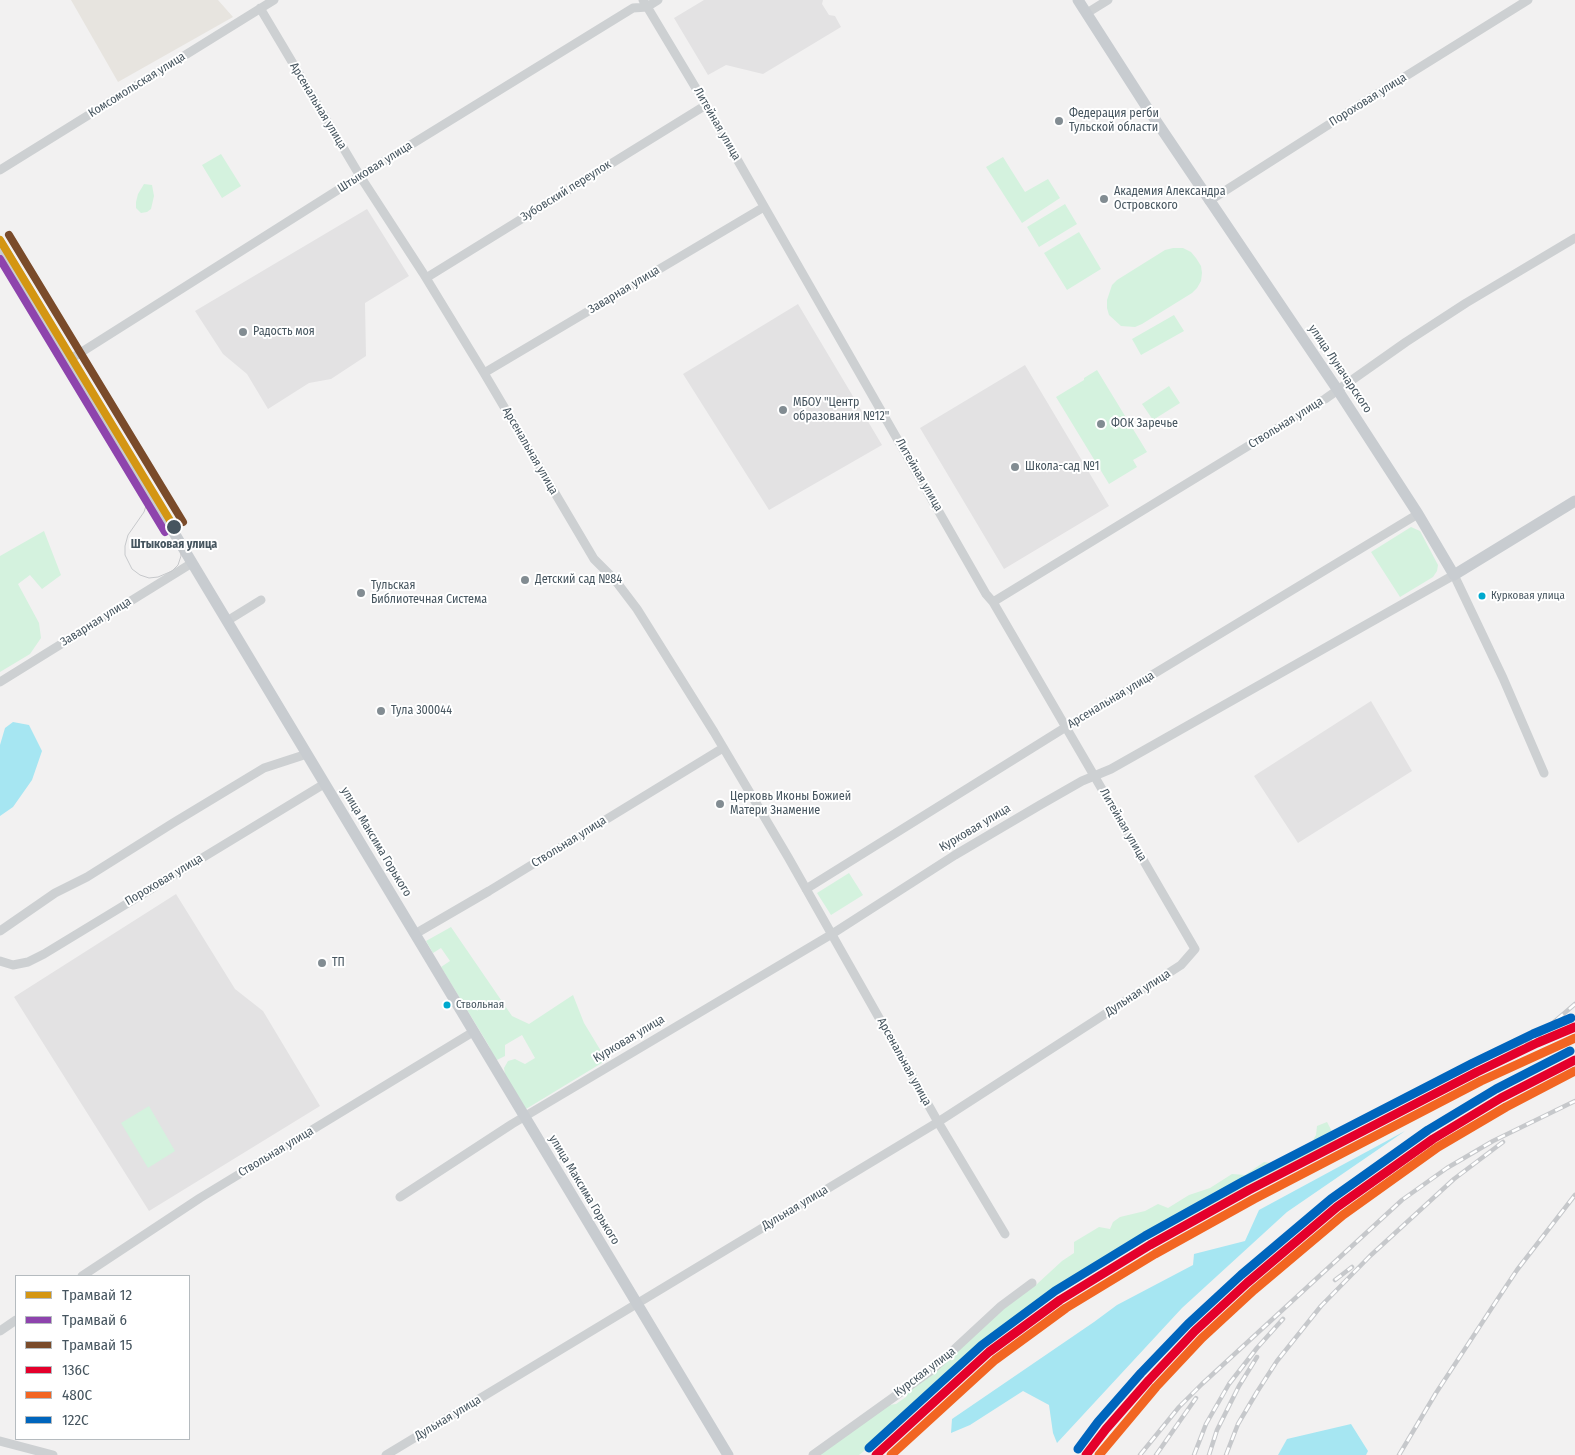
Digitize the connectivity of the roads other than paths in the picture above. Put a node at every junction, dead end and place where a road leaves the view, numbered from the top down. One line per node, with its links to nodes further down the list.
1 (274, 0): 7 (street, Комсомольская улица)
2 (658, 0): 6 (street, Штыковая улица)
3 (1078, 0): 8 (main road, улица Луначарского)
4 (1108, 0): 8 (street)
5 (1528, 0): 12 (street, Пороховая улица)
6 (645, 3): 9 (street, Литейная улица); 11 (street, Штыковая улица)
7 (260, 8): 10 (street, Комсомольская улица); 11 (street, Арсенальная улица)
8 (1087, 13): 12 (main road, улица Луначарского)
9 (706, 105): 13 (street, Литейная улица); 16 (street, Зубовский переулок)
10 (0, 170)
11 (360, 176): 16 (street, Арсенальная улица); 17 (street, Штыковая улица)
12 (1209, 200): 19 (main road, улица Луначарского)
13 (764, 207): 18 (street, Заварная улица); 25 (street, Литейная улица)
14 (1575, 238): 19 (street, Ствольная улица)
15 (0, 244): 17 (main road, улица Максима Горького)
16 (426, 278): 18 (street, Арсенальная улица)
17 (69, 360): 22 (main road, улица Максима Горького)
18 (484, 373): 29 (street, Арсенальная улица)
19 (1337, 389): 21 (main road, улица Луначарского); 25 (street, Ствольная улица)
20 (1575, 500): 23 (main road, Курковая улица)
21 (1418, 514): 23 (main road, улица Луначарского); 28 (street, Арсенальная улица)
22 (192, 563): 26 (main road, улица Максима Горького); 27 (street, Заварная улица)
23 (1454, 575): 31 (street, улица Луначарского); 32 (street, Курковая улица)
24 (261, 600): 26 (street)
25 (993, 602): 28 (street, Литейная улица)
26 (227, 621): 30 (main road, улица Максима Горького)
27 (0, 682)
28 (1066, 727): 32 (street, Литейная улица); 34 (street, Арсенальная улица)
29 (723, 748): 34 (street, Арсенальная улица); 36 (street, Ствольная улица)
30 (307, 754): 33 (main road, улица Максима Горького); 35 (street)
31 (1544, 773)
32 (1095, 776): 37 (street, Курковая улица); 38 (street, Литейная улица)
33 (324, 784): 36 (main road, улица Максима Горького); 39 (street, Пороховая улица)
34 (806, 889): 37 (street, Арсенальная улица)
35 (0, 931)
36 (415, 934): 40 (main road, улица Максима Горького)
37 (832, 934): 41 (street, Курковая улица); 42 (street, Арсенальная улица)
38 (1195, 950): 42 (street, Дульная улица)
39 (0, 961)
40 (473, 1032): 41 (main road, улица Максима Горького); 45 (street, Ствольная улица)
41 (524, 1117): 43 (street, Курковая улица); 47 (main road, улица Максима Горького)
42 (938, 1122): 44 (street, Арсенальная улица); 47 (street, Дульная улица)
43 (400, 1197)
44 (1005, 1234)
45 (84, 1275)
46 (1032, 1283): 54 (street, Курская улица)
47 (636, 1304): 52 (street, Дульная улица); 53 (main road, улица Максима Горького)
48 (15, 1321): 49 (street)
49 (0, 1331)
50 (0, 1442): 51 (street)
51 (53, 1455)
52 (386, 1455)
53 (728, 1455)
54 (813, 1455)

